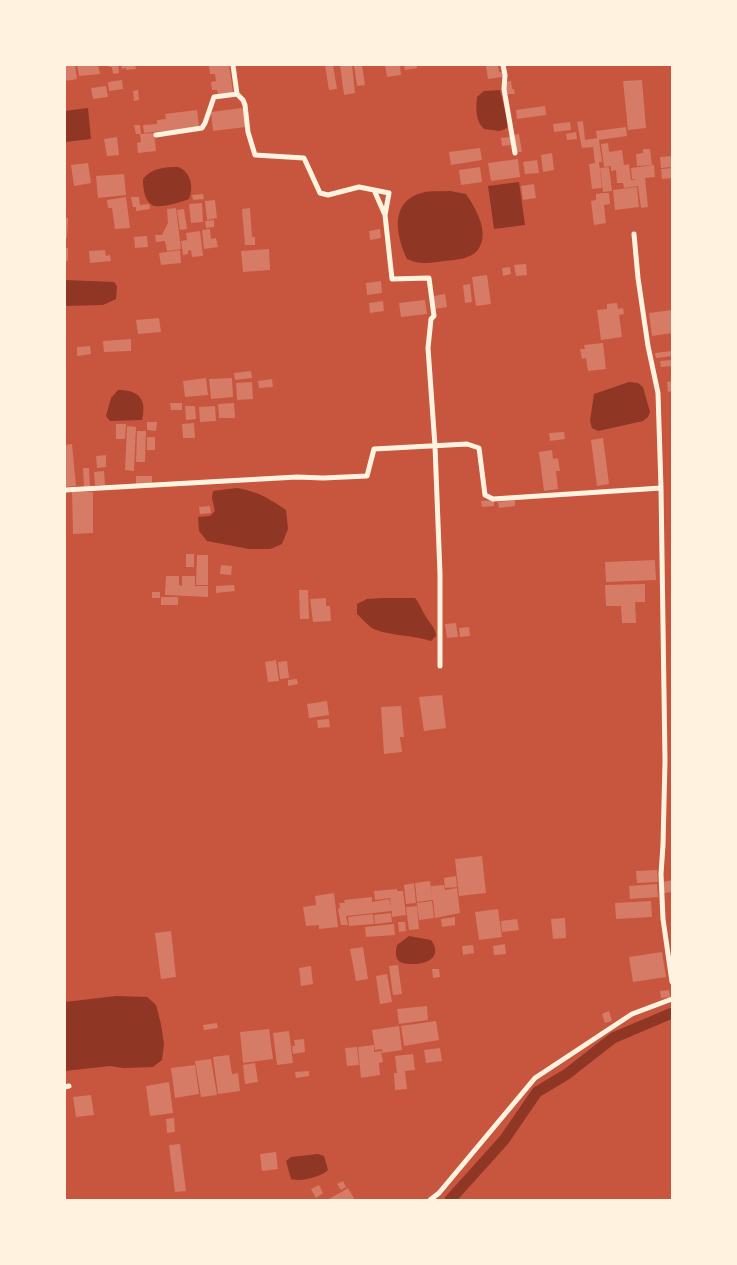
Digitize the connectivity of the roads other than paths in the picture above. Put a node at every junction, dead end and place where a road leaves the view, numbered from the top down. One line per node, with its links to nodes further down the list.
1 (233, 65): 3 (street)
2 (503, 65): 5 (street)
3 (237, 94): 4 (street); 6 (street)
4 (156, 136)
5 (514, 153)
6 (374, 190): 7 (street); 7 (street)
7 (385, 215): 9 (street)
8 (634, 234): 10 (street)
9 (435, 446): 10 (street); 11 (street); 12 (street)
10 (661, 488): 13 (street)
11 (65, 490)
12 (440, 666)
13 (672, 982)
14 (672, 999): 15 (street)
15 (430, 1200)

